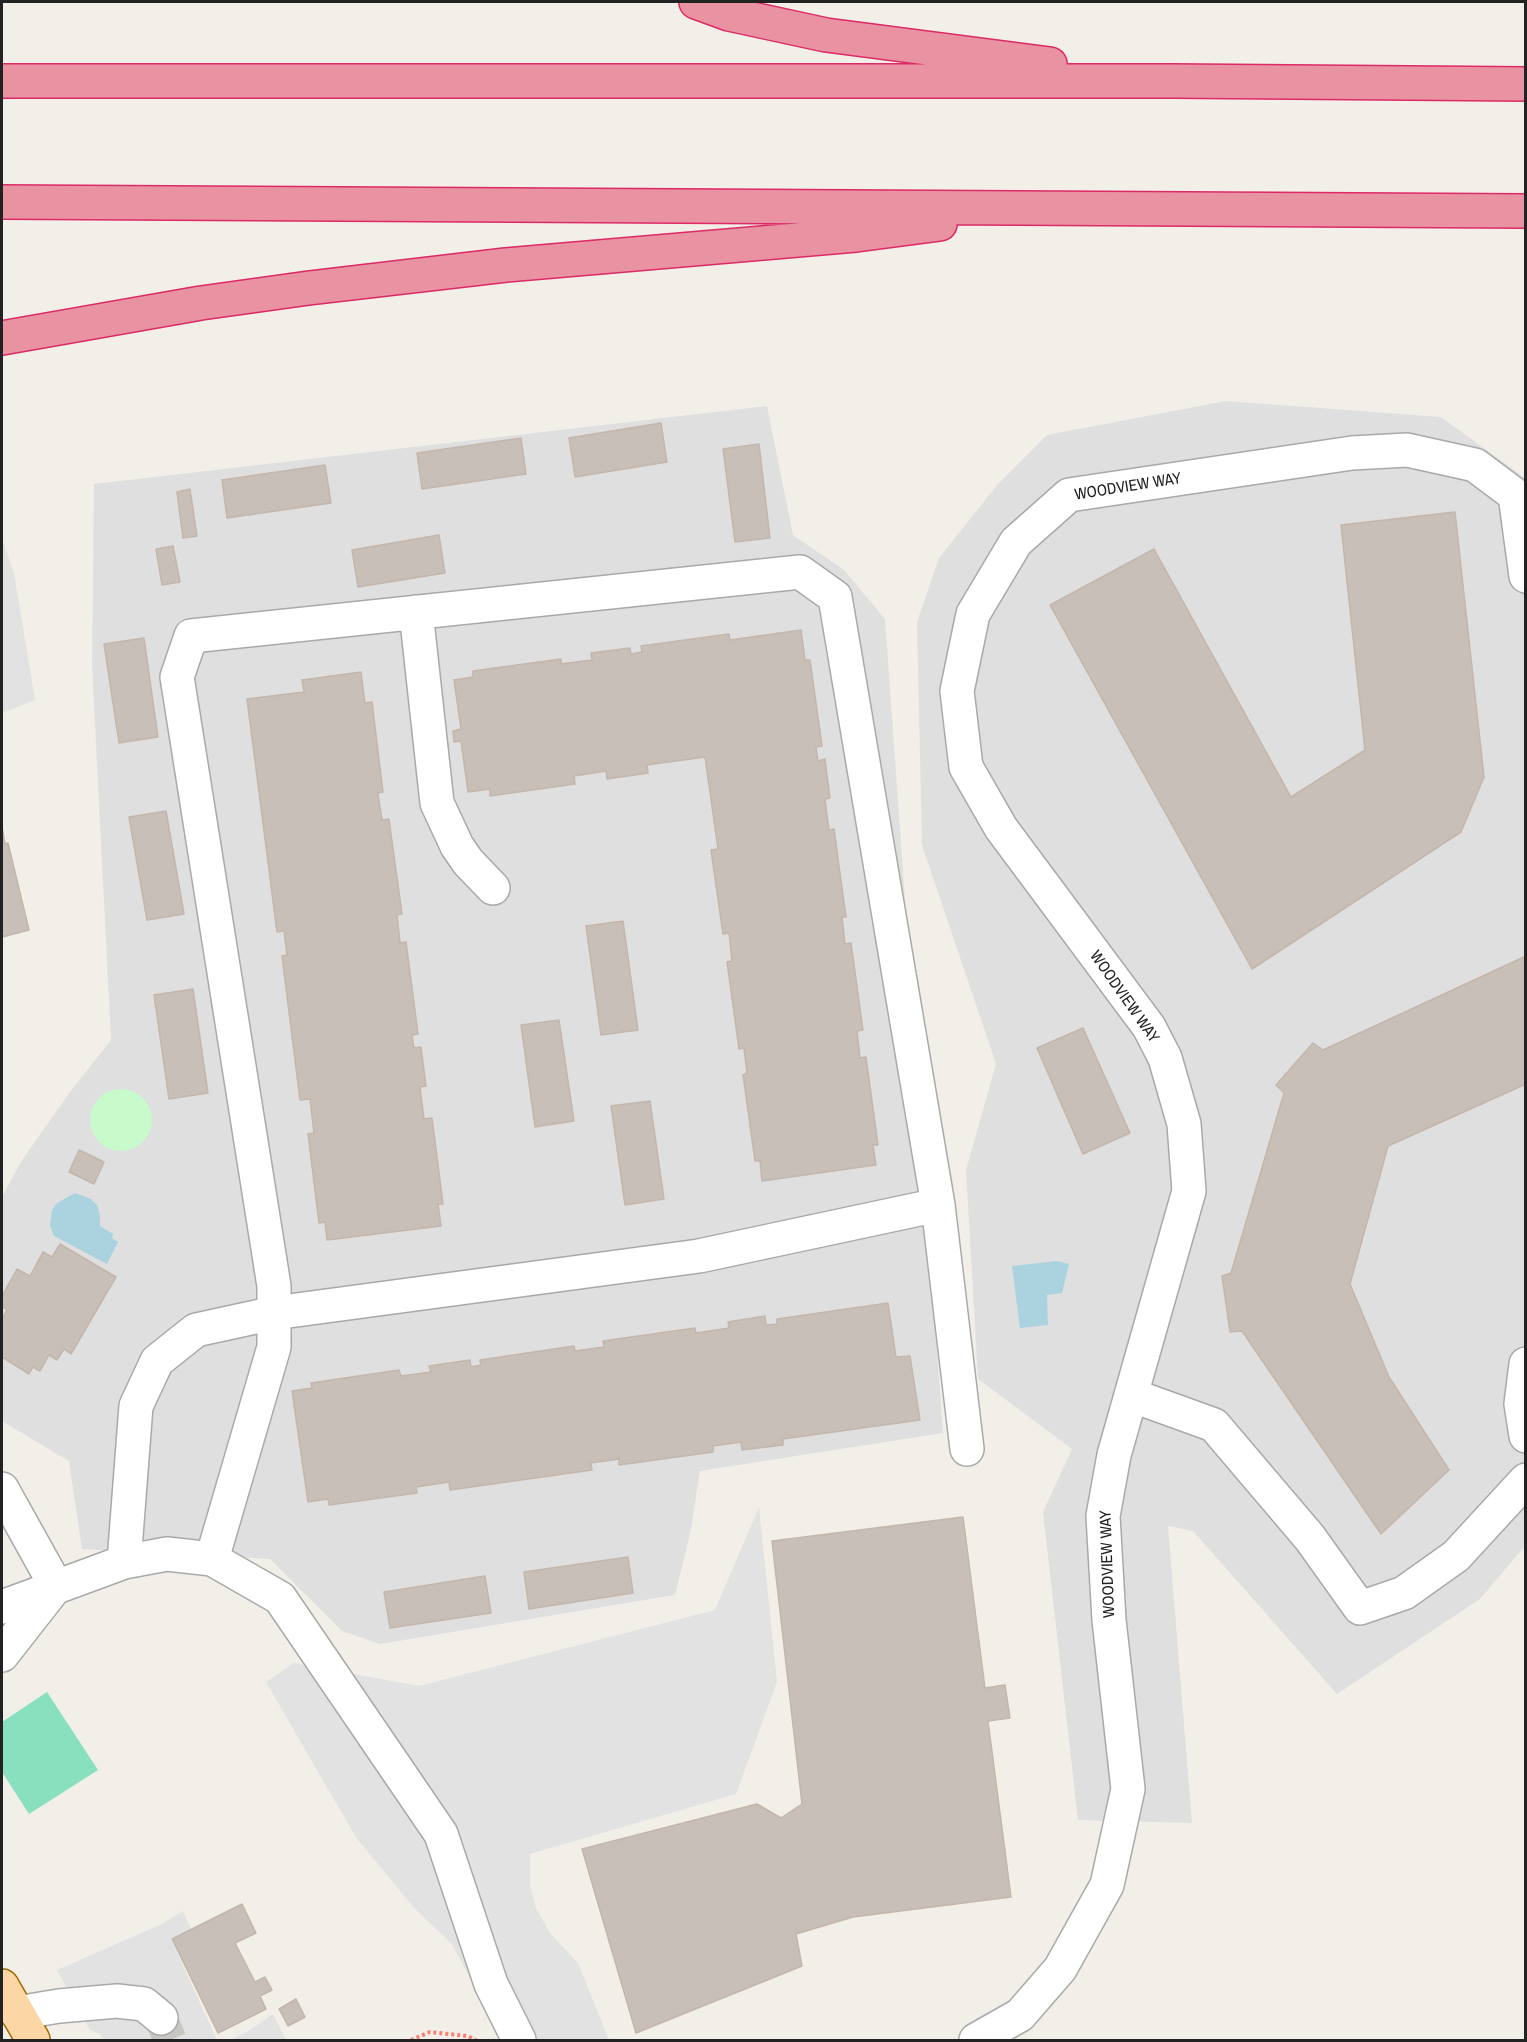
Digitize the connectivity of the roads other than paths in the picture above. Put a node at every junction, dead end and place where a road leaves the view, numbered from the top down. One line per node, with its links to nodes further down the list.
1 (696, 2): 3 (highway)
2 (2, 81): 3 (highway)
3 (1173, 81): 4 (highway)
4 (1526, 84)
5 (2, 202): 6 (highway)
6 (1068, 207): 7 (highway); 8 (highway)
7 (1526, 211)
8 (2, 338)
9 (1526, 576): 15 (lane, WOODVIEW WAY)
10 (416, 612): 11 (lane); 12 (lane); 13 (lane)
11 (494, 888)
12 (938, 1205): 13 (lane); 17 (lane)
13 (274, 1313): 20 (lane); 21 (lane)
14 (1526, 1364): 16 (lane)
15 (1131, 1395): 18 (lane); 28 (lane, WOODVIEW WAY)
16 (1526, 1436)
17 (967, 1449)
18 (1526, 1480)
19 (2, 1489): 22 (lane)
20 (212, 1559): 21 (lane); 27 (lane)
21 (124, 1562): 22 (lane)
22 (56, 1586): 23 (lane); 24 (lane)
23 (2, 1607)
24 (2, 1655)
25 (17, 2013): 26 (lane)
26 (161, 2018)
27 (519, 2040)
28 (976, 2040)

